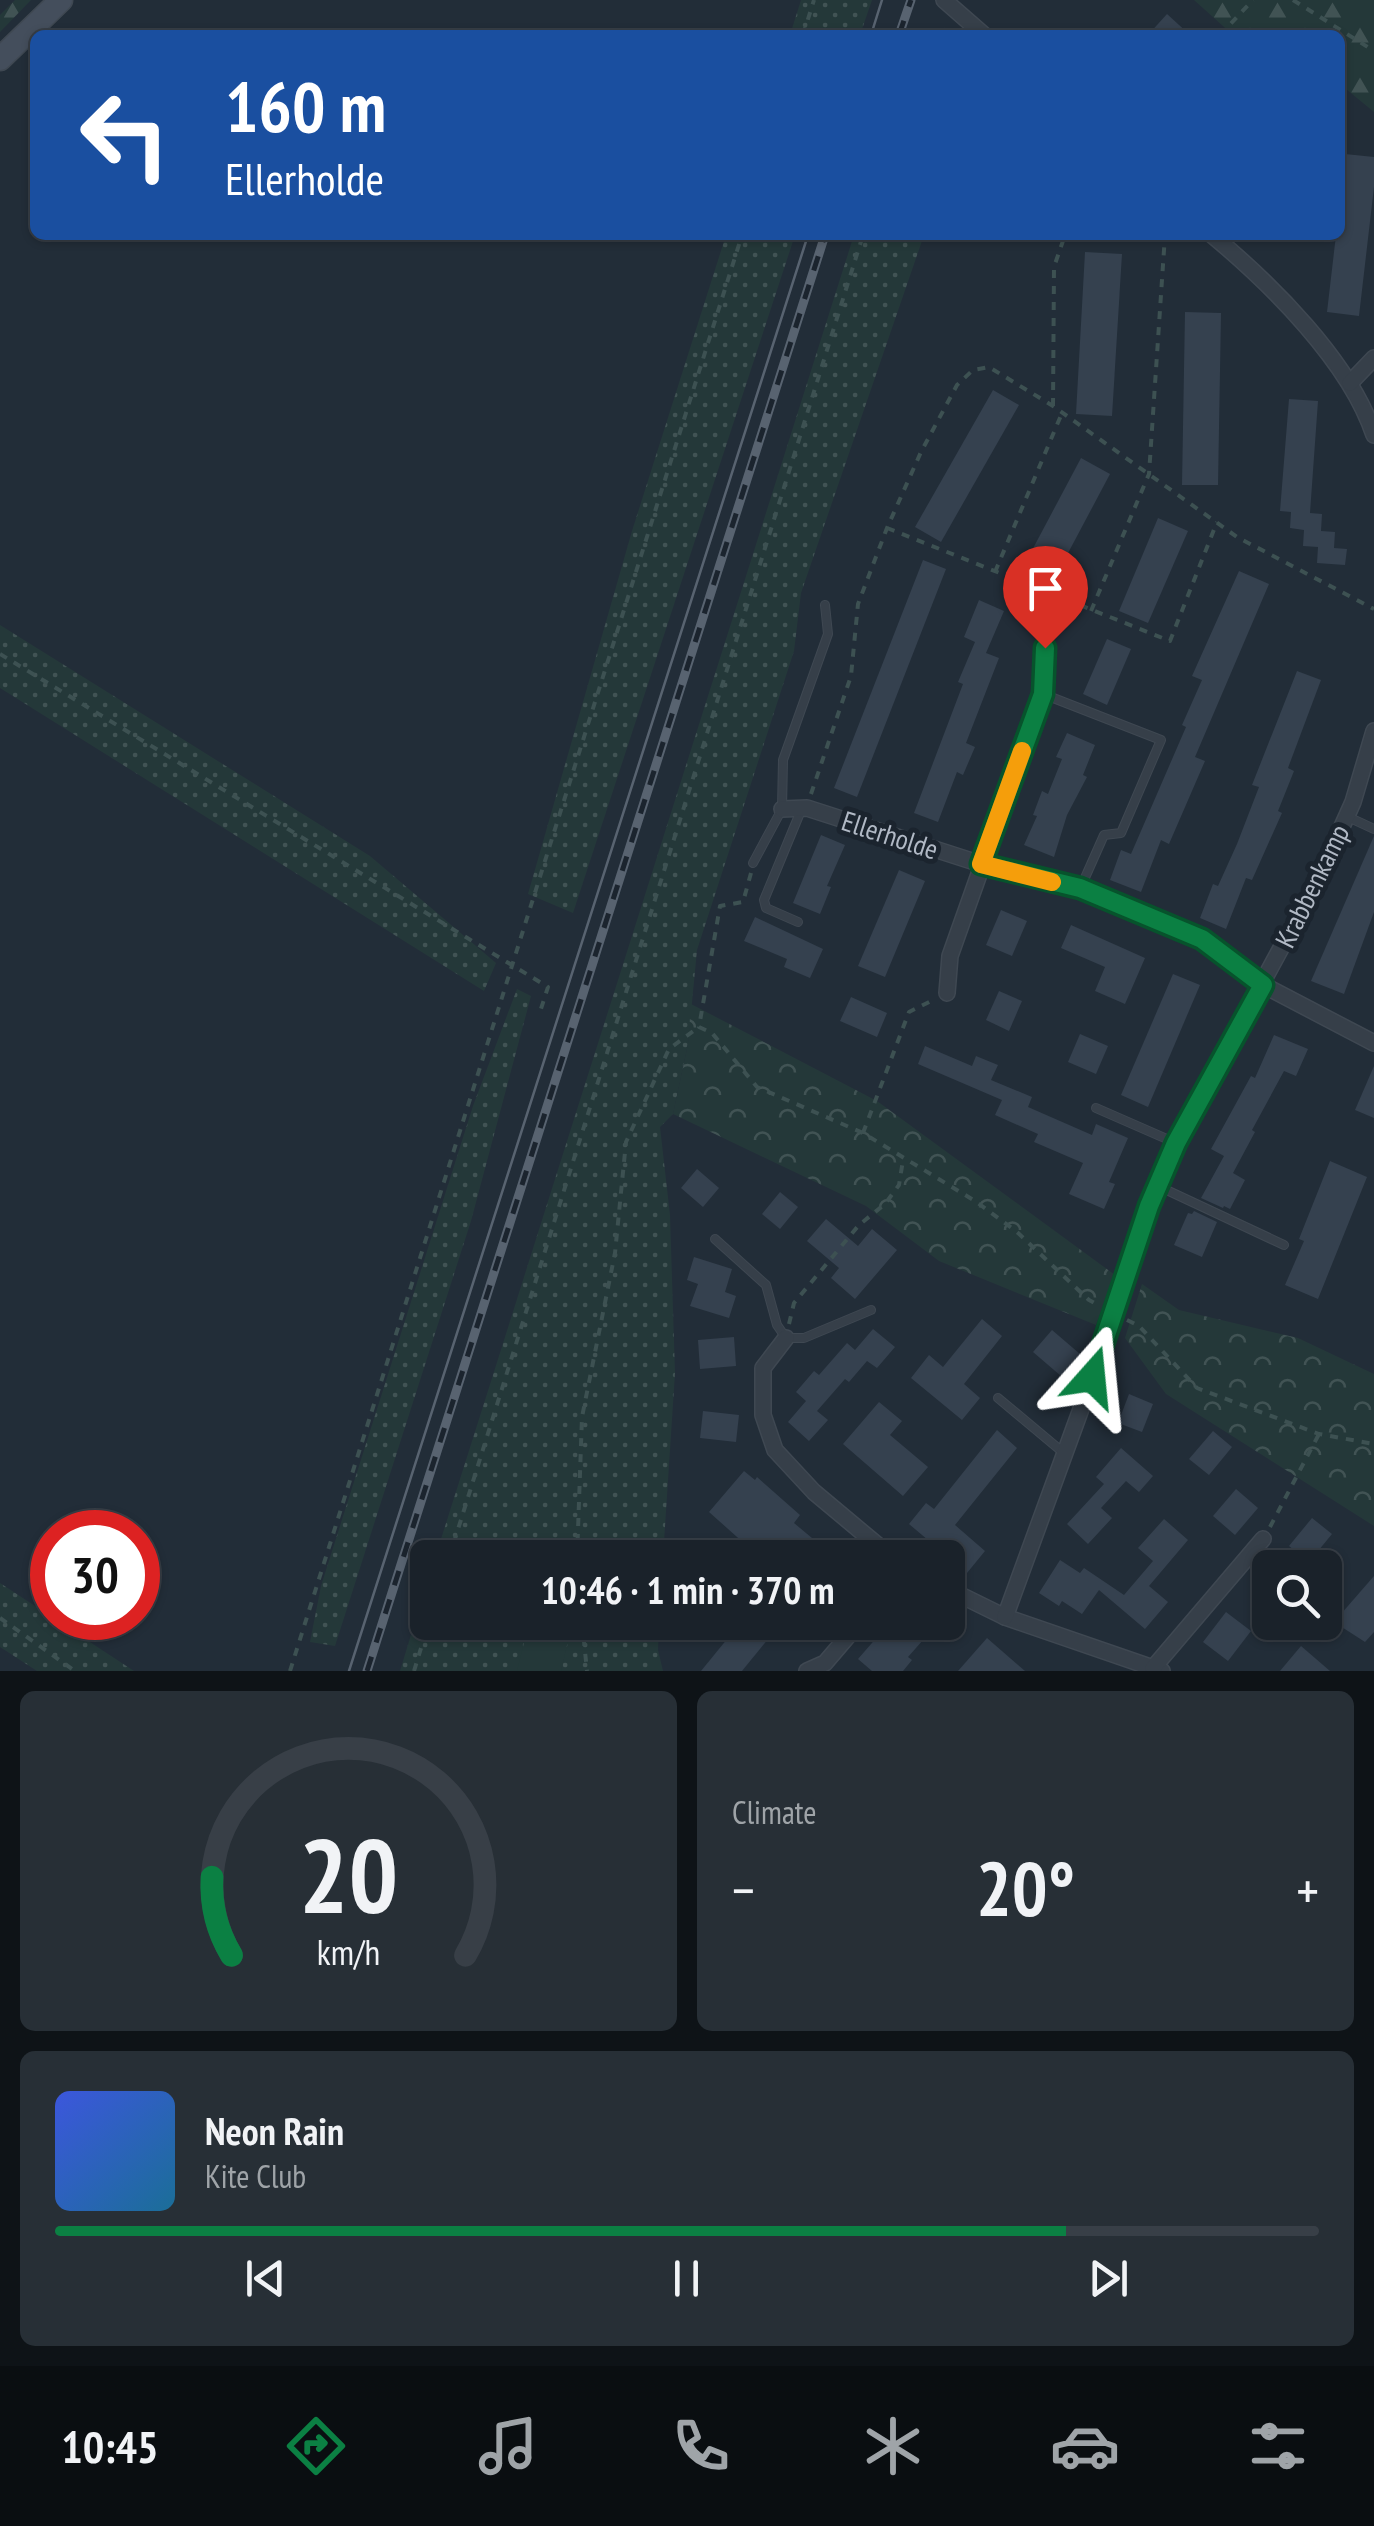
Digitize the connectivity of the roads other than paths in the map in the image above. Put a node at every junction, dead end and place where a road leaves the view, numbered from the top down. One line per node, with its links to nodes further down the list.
1 (62, 0): 4 (main road)
2 (944, 0): 3 (street)
3 (978, 30)
4 (0, 58)
5 (1218, 240): 7 (street)
6 (1374, 358): 7 (street)
7 (1350, 383): 8 (street)
8 (1374, 436)
9 (825, 604): 14 (lane)
10 (1045, 648): 11 (street)
11 (1043, 694): 19 (street); 20 (lane)
12 (1374, 731): 13 (street, Krabbenkamp)
13 (1370, 762): 16 (street, Krabbenkamp)
14 (782, 808): 15 (street, Ellerholde); 18 (lane)
15 (804, 808): 19 (street, Ellerholde); 21 (lane)
16 (1346, 816): 17 (lane); 22 (street, Krabbenkamp)
17 (1374, 829)
18 (753, 863)
19 (981, 864): 20 (street, Ellerholde); 23 (street)
20 (1080, 888): 22 (street, Ellerholde)
21 (798, 922)
22 (1263, 985): 24 (street, Ellerholde); 26 (street, Krabbenkamp)
23 (947, 993)
24 (1374, 1043)
25 (1096, 1108): 26 (lane)
26 (1176, 1143): 27 (street, Krabbenkamp)
27 (1158, 1186): 29 (lane); 33 (street, Krabbenkamp)
28 (715, 1239): 31 (lane)
29 (1284, 1245)
30 (871, 1310): 31 (lane)
31 (786, 1338): 35 (street)
32 (998, 1398): 33 (lane)
33 (1065, 1454): 37 (street, Krabbenkamp)
34 (1263, 1539): 39 (street)
35 (871, 1540)
36 (965, 1598): 37 (street)
37 (1005, 1617): 39 (street)
38 (845, 1640): 40 (street)
39 (1158, 1670)
40 (807, 1671)

